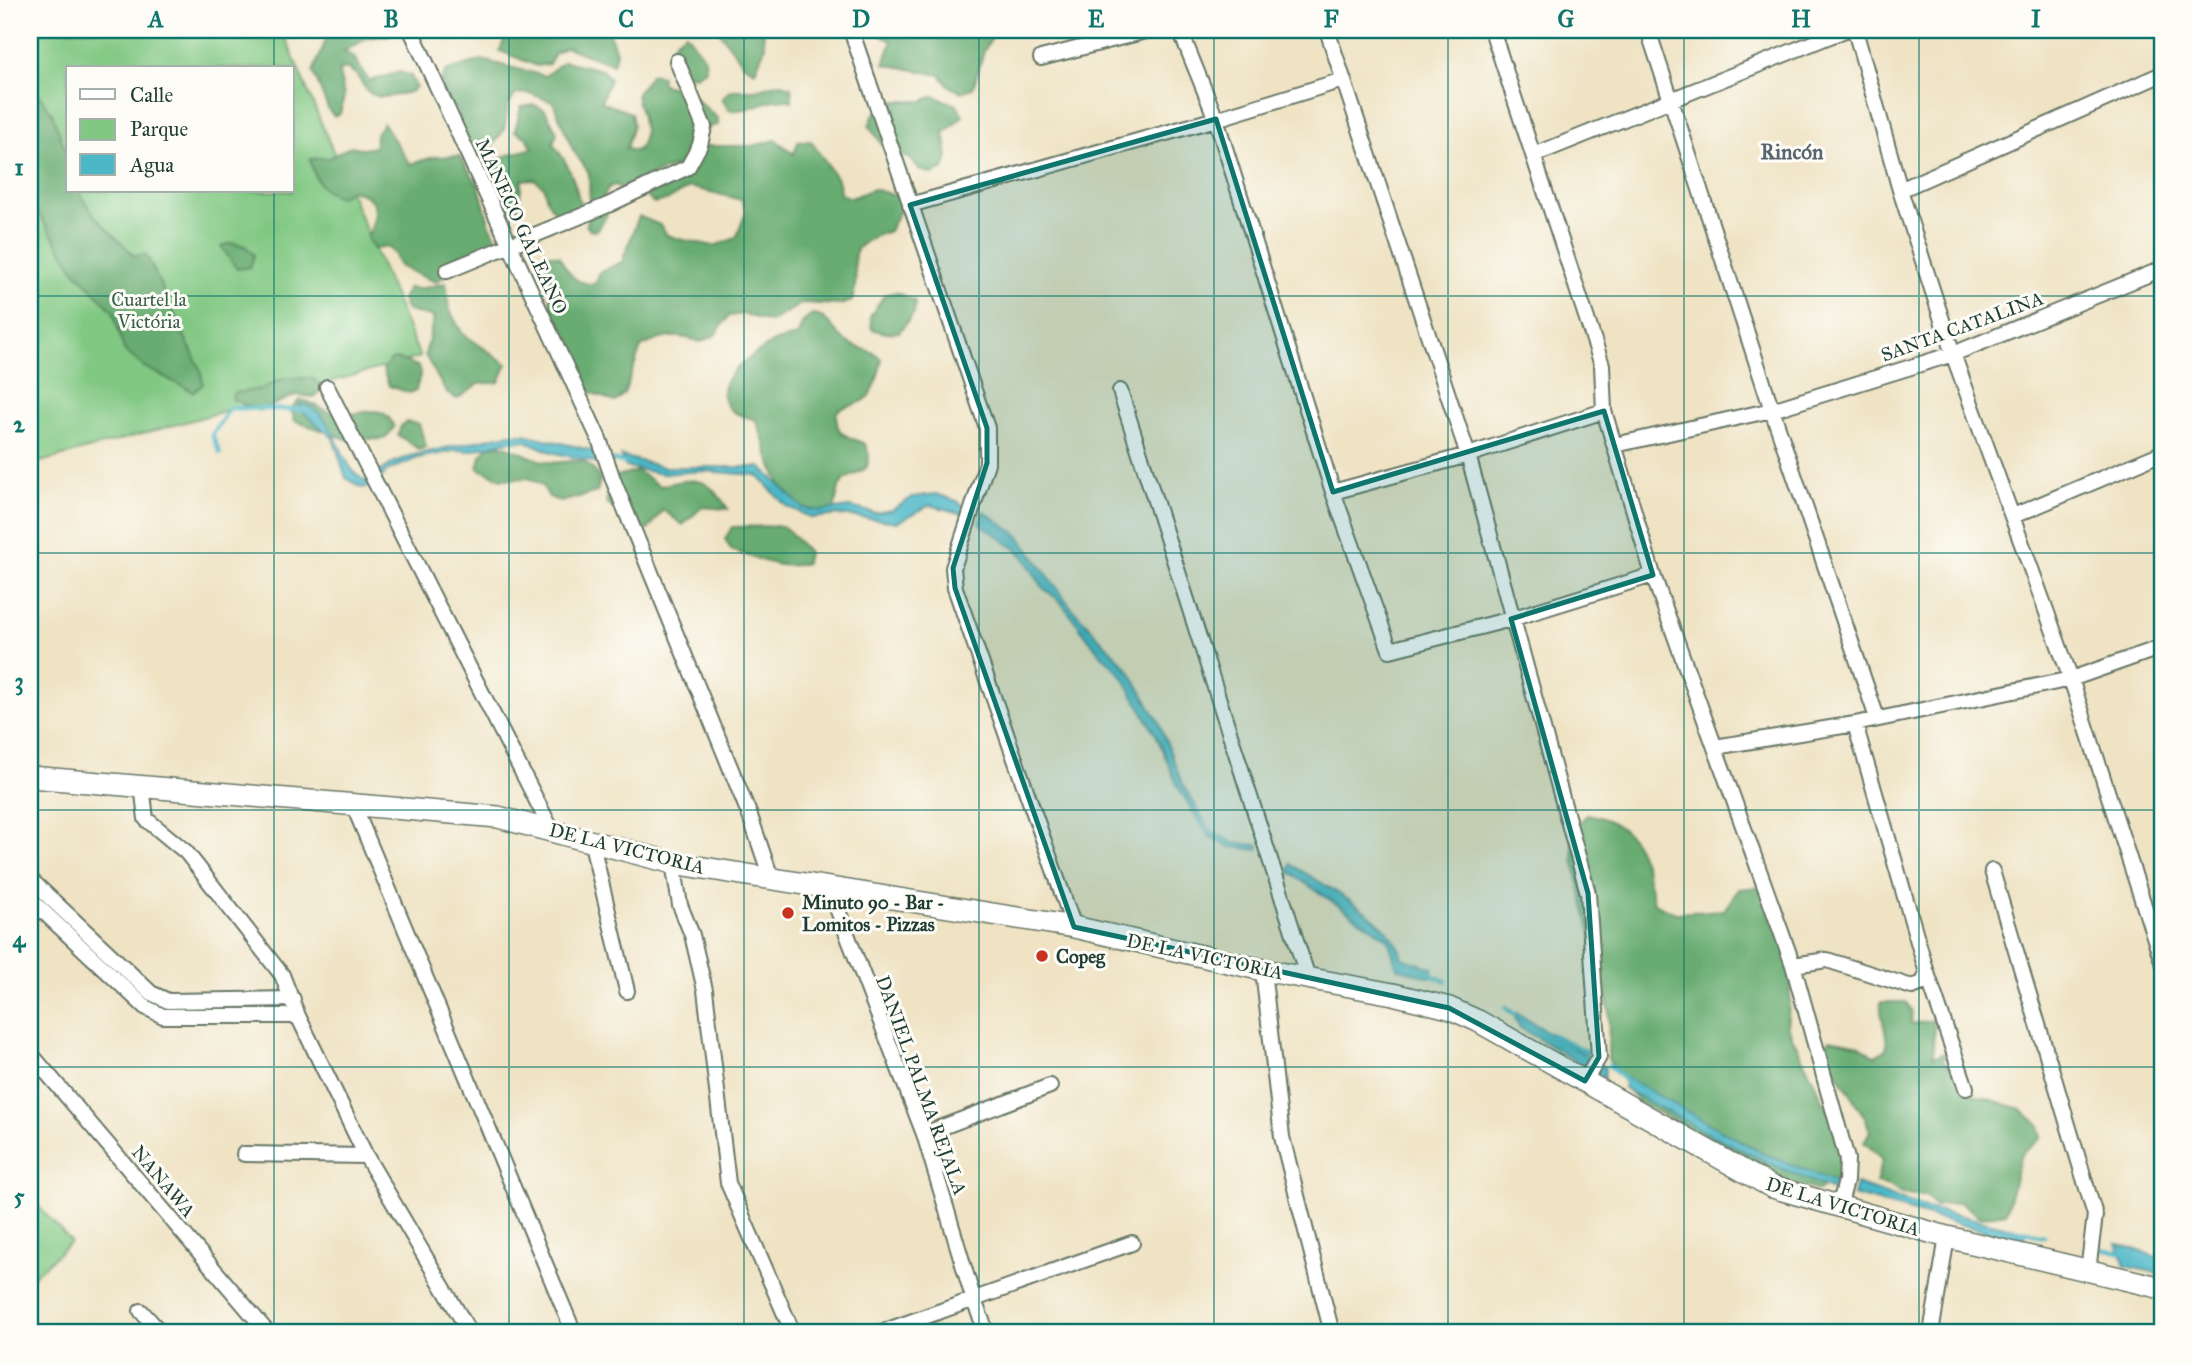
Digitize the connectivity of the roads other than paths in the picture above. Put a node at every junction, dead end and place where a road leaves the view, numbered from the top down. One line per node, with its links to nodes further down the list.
1 (411, 30): 19 (street, MANECO GALEANO)
2 (851, 30): 18 (street)
3 (1150, 30): 10 (street)
4 (1181, 30): 15 (street)
5 (1327, 30): 13 (street)
6 (1492, 30): 16 (street)
7 (1648, 30): 14 (street)
8 (1845, 30): 14 (street)
9 (1855, 30): 17 (street)
10 (1041, 58)
11 (677, 61): 19 (street)
12 (2162, 74): 17 (street)
13 (1343, 79): 15 (street); 29 (street)
14 (1671, 101): 16 (street); 25 (street)
15 (1216, 119): 18 (street); 30 (street)
16 (1534, 155): 26 (street)
17 (1900, 190): 22 (street)
18 (909, 205): 50 (street)
19 (510, 245): 21 (street); 46 (street, MANECO GALEANO)
20 (2162, 269): 22 (street, SANTA CATALINA)
21 (447, 271)
22 (1953, 354): 25 (street, SANTA CATALINA); 31 (street)
23 (327, 387): 42 (street)
24 (1119, 391): 55 (street)
25 (1772, 410): 27 (street, SANTA CATALINA); 36 (street)
26 (1605, 411): 27 (street); 29 (street)
27 (1615, 445): 32 (street)
28 (2162, 453): 31 (street)
29 (1468, 455): 30 (street); 33 (street)
30 (1333, 492): 33 (street)
31 (2013, 516): 35 (street)
32 (1653, 575): 33 (street); 38 (street)
33 (1511, 619): 62 (street)
34 (2162, 647): 35 (street)
35 (2071, 679): 36 (street); 51 (street)
36 (1877, 718): 37 (street)
37 (1855, 724): 38 (street); 53 (street)
38 (1715, 747): 52 (street)
39 (30, 777): 40 (main road, DE LA VICTORIA)
40 (142, 785): 41 (main road, DE LA VICTORIA); 57 (street)
41 (353, 804): 42 (main road, DE LA VICTORIA); 78 (street)
42 (551, 829): 43 (main road, DE LA VICTORIA)
43 (592, 840): 44 (main road, DE LA VICTORIA); 56 (street)
44 (673, 863): 46 (main road, DE LA VICTORIA); 79 (street)
45 (1992, 872): 71 (street)
46 (771, 878): 48 (main road, DE LA VICTORIA)
47 (30, 879): 58 (street)
48 (830, 891): 50 (main road, DE LA VICTORIA); 65 (street, DANIEL PALMA REJALA)
49 (30, 899): 59 (street)
50 (1074, 927): 54 (main road, DE LA VICTORIA)
51 (2162, 961)
52 (1793, 965): 53 (street); 68 (street)
53 (1926, 968): 64 (street)
54 (1263, 970): 55 (main road, DE LA VICTORIA); 82 (street)
55 (1308, 978): 62 (main road, DE LA VICTORIA)
56 (627, 990)
57 (293, 999): 58 (street); 60 (street)
58 (168, 1001): 59 (street)
59 (163, 1016): 60 (street)
60 (298, 1016): 67 (street)
61 (30, 1053): 76 (street, NANAWA)
62 (1584, 1081): 68 (main road, DE LA VICTORIA)
63 (1050, 1086): 65 (street)
64 (1966, 1088)
65 (924, 1134): 73 (street, DANIEL PALMA REJALA)
66 (244, 1154): 67 (street)
67 (366, 1156): 77 (street)
68 (1839, 1207): 69 (main road, DE LA VICTORIA)
69 (1947, 1237): 71 (main road, DE LA VICTORIA); 83 (street)
70 (1132, 1243): 73 (street)
71 (2088, 1270): 72 (main road, DE LA VICTORIA)
72 (2162, 1288)
73 (974, 1301): 80 (street); 81 (street, DANIEL PALMA REJALA)
74 (141, 1311): 75 (street)
75 (161, 1333)
76 (268, 1333)
77 (470, 1333)
78 (574, 1333)
79 (793, 1333)
80 (879, 1333)
81 (988, 1333)
82 (1332, 1333)
83 (1931, 1333)

